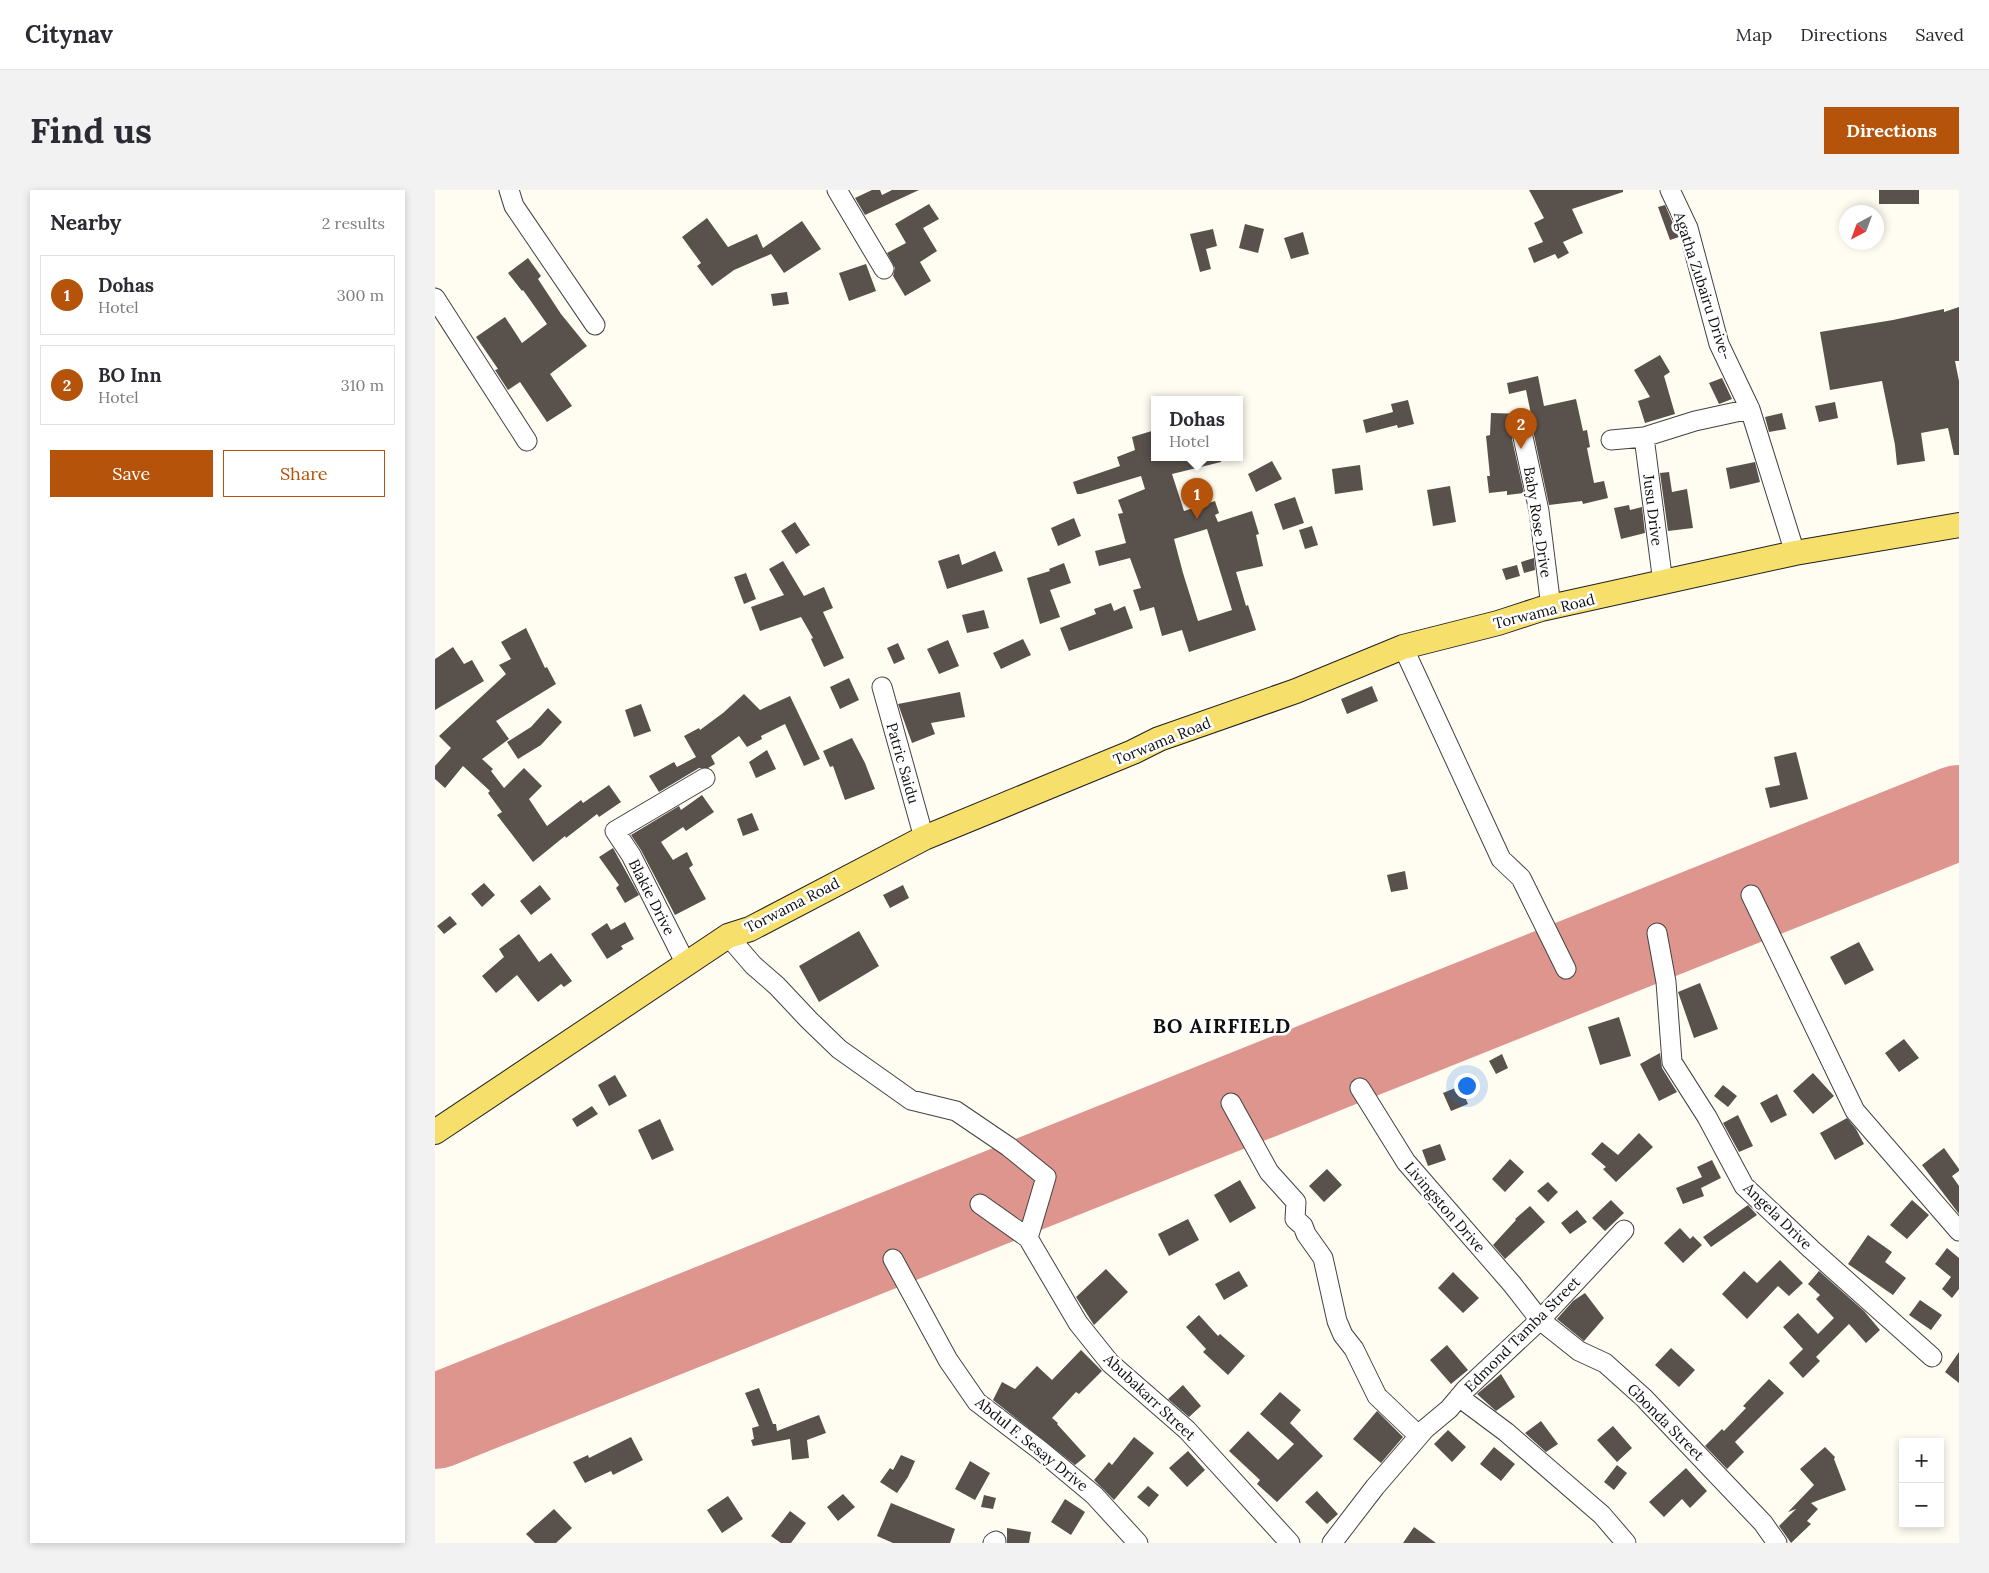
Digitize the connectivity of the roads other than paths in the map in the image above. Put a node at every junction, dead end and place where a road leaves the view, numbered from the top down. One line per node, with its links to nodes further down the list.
1 (509, 190): 6 (street)
2 (837, 190): 4 (street)
3 (1669, 190): 7 (street, Agatha Zubairu Drive-)
4 (884, 269)
5 (435, 298): 11 (street)
6 (595, 326)
7 (1750, 409): 9 (street); 13 (street, Agatha Zubairu Drive-)
8 (1523, 437): 15 (street, Baby Rose Drive)
9 (1644, 437): 10 (street); 14 (street, Jusu Drive)
10 (1611, 440)
11 (527, 441)
12 (1959, 525): 13 (main road, Torwama Road)
13 (1795, 553): 14 (main road, Torwama Road)
14 (1663, 583): 15 (main road, Torwama Road)
15 (1551, 607): 16 (main road, Torwama Road)
16 (1403, 647): 19 (main road, Torwama Road); 24 (street)
17 (883, 688): 19 (street, Patric Saidu)
18 (705, 778): 23 (street, Blakie Drive)
19 (925, 838): 22 (main road, Torwama Road)
20 (1751, 895): 30 (street)
21 (1657, 933): 34 (street, Angela Drive)
22 (728, 936): 23 (main road, Torwama Road); 31 (street)
23 (686, 964): 27 (main road, Torwama Road)
24 (1566, 969)
25 (1360, 1088): 33 (street, Livingston Drive)
26 (1231, 1103): 36 (street)
27 (435, 1132)
28 (980, 1204): 31 (street)
29 (1624, 1230): 33 (street, Edmond Tamba Street)
30 (1959, 1231)
31 (1028, 1238): 38 (street, Abubakarr Street)
32 (893, 1258): 37 (street, Abdul F. Sesay Drive)
33 (1540, 1320): 35 (street, Edmond Tamba Street); 41 (street, Gbonda Street)
34 (1932, 1357)
35 (1459, 1397): 36 (street, Edmond Tamba Street); 40 (street)
36 (1419, 1436): 39 (street, Edmond Tamba Street)
37 (1138, 1543)
38 (1290, 1543)
39 (1332, 1543)
40 (1626, 1543)
41 (1777, 1543)

